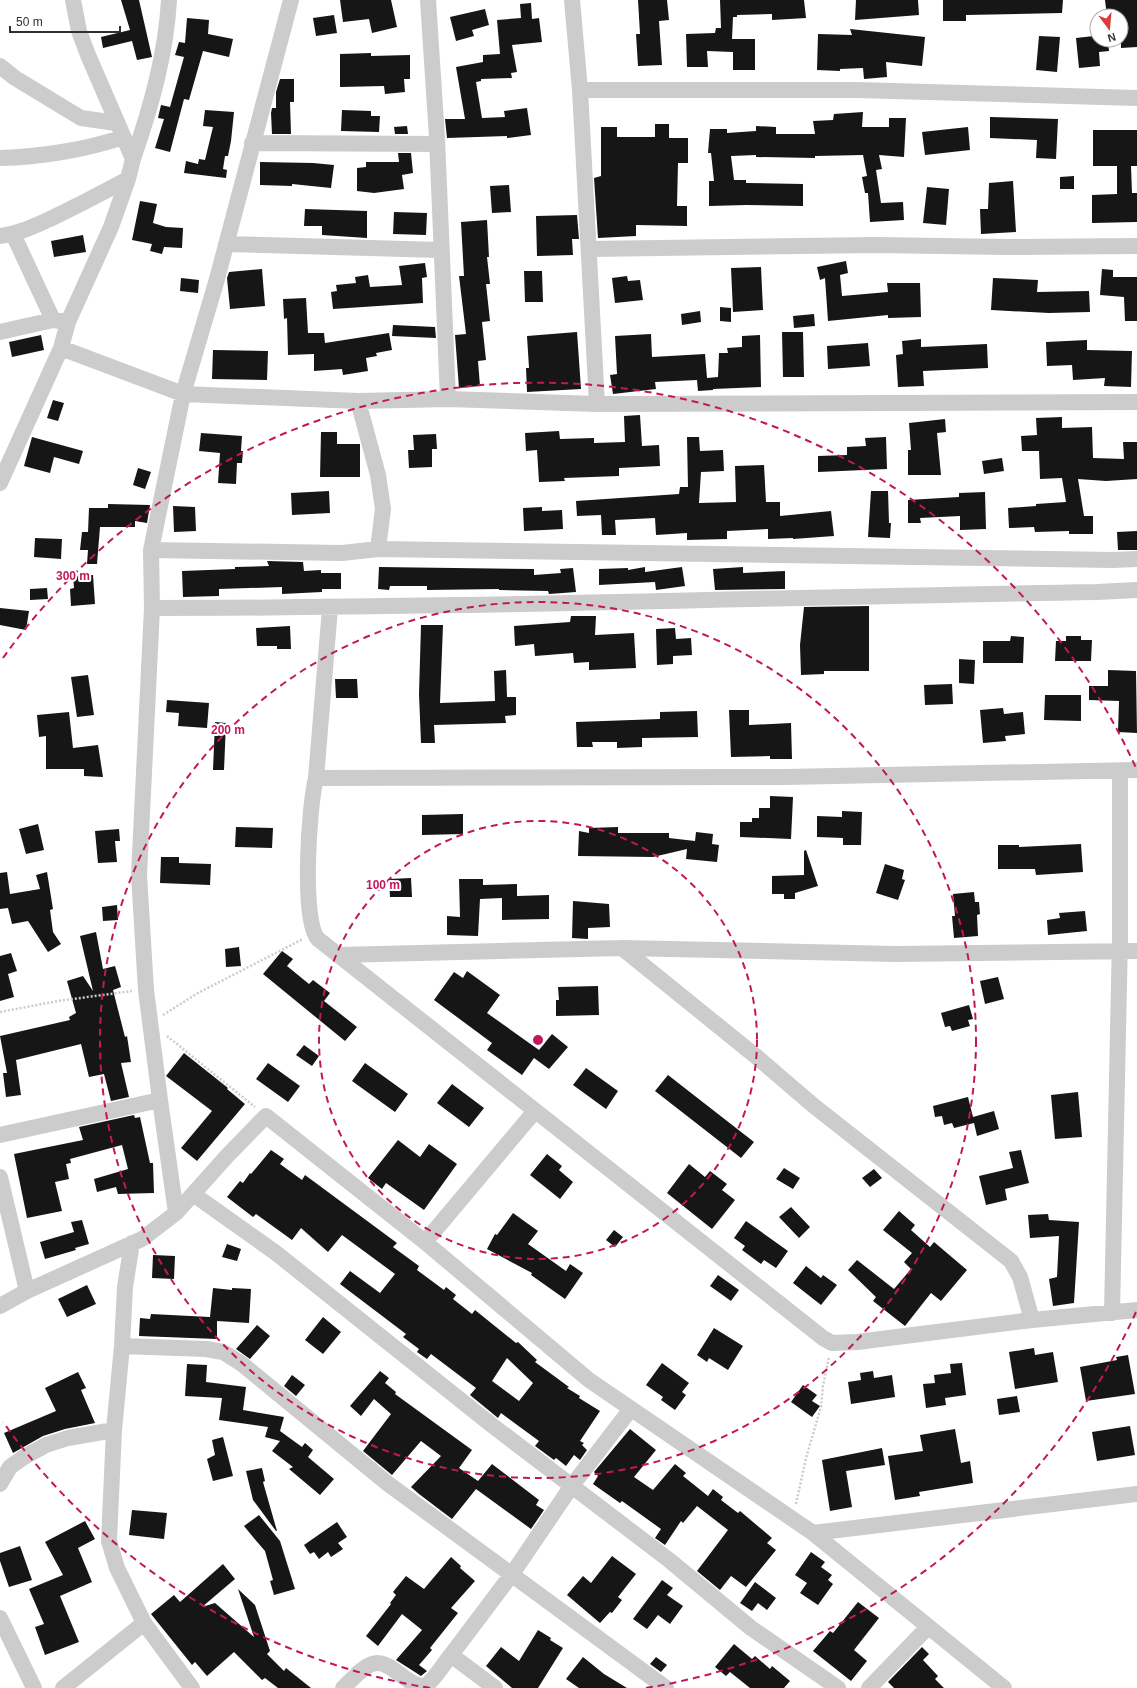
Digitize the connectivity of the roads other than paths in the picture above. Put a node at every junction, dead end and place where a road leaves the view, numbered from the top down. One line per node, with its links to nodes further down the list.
1 (73, 0): 9 (street)
2 (169, 0): 14 (street)
3 (291, 0): 11 (street)
4 (428, 0): 12 (street)
5 (572, 0): 7 (street)
6 (0, 66): 9 (street)
7 (580, 90): 8 (street); 19 (street)
8 (1137, 98)
9 (116, 122): 10 (street)
10 (123, 137): 13 (street); 14 (street)
11 (252, 142): 12 (street); 17 (street)
12 (437, 144): 20 (street)
13 (0, 158)
14 (133, 159): 15 (street)
15 (128, 179): 16 (street); 21 (street)
16 (7, 235): 21 (street)
17 (226, 244): 20 (street); 24 (street)
18 (1137, 246): 19 (street)
19 (589, 249): 28 (street)
20 (441, 250): 25 (street)
21 (60, 321): 22 (street); 23 (street)
22 (0, 332)
23 (61, 348): 24 (street); 29 (street)
24 (183, 394): 26 (street); 31 (street)
25 (448, 399): 26 (street); 28 (street)
26 (358, 401): 30 (street)
27 (1137, 402): 28 (street)
28 (597, 404)
29 (1, 476)
30 (378, 549): 31 (street); 32 (street)
31 (150, 550): 34 (street)
32 (1137, 559)
33 (1137, 590): 35 (street)
34 (152, 608): 35 (street); 43 (street)
35 (330, 608): 38 (street)
36 (1137, 770): 37 (street)
37 (1120, 772): 38 (street); 41 (street)
38 (316, 778): 42 (street)
39 (622, 948): 41 (street); 42 (street); 55 (street)
40 (1137, 951): 41 (street)
41 (1120, 952): 54 (street)
42 (338, 955): 44 (street)
43 (160, 1100): 45 (street); 48 (street)
44 (535, 1111): 49 (street); 55 (street)
45 (0, 1135)
46 (0, 1177): 51 (street)
47 (192, 1194): 48 (street); 49 (street); 60 (street)
48 (176, 1213): 50 (street)
49 (425, 1242): 57 (street)
50 (132, 1243): 51 (street); 56 (street)
51 (27, 1291): 52 (street)
52 (0, 1306)
53 (1137, 1310): 54 (street)
54 (1112, 1313): 55 (street)
55 (1032, 1320)
56 (122, 1346): 58 (street); 63 (street)
57 (630, 1410): 60 (street); 62 (street)
58 (114, 1430): 59 (street); 65 (street)
59 (0, 1484)
60 (571, 1487): 63 (street); 74 (street)
61 (1137, 1494): 62 (street)
62 (813, 1533): 66 (street)
63 (512, 1574): 67 (street); 73 (street)
64 (0, 1618): 68 (street)
65 (144, 1623): 69 (street); 70 (street)
66 (928, 1627): 75 (street); 76 (street)
67 (451, 1655): 71 (street); 72 (street)
68 (34, 1688)
69 (63, 1688)
70 (192, 1688)
71 (343, 1688)
72 (495, 1688)
73 (666, 1688)
74 (838, 1688)
75 (869, 1688)
76 (1004, 1688)

